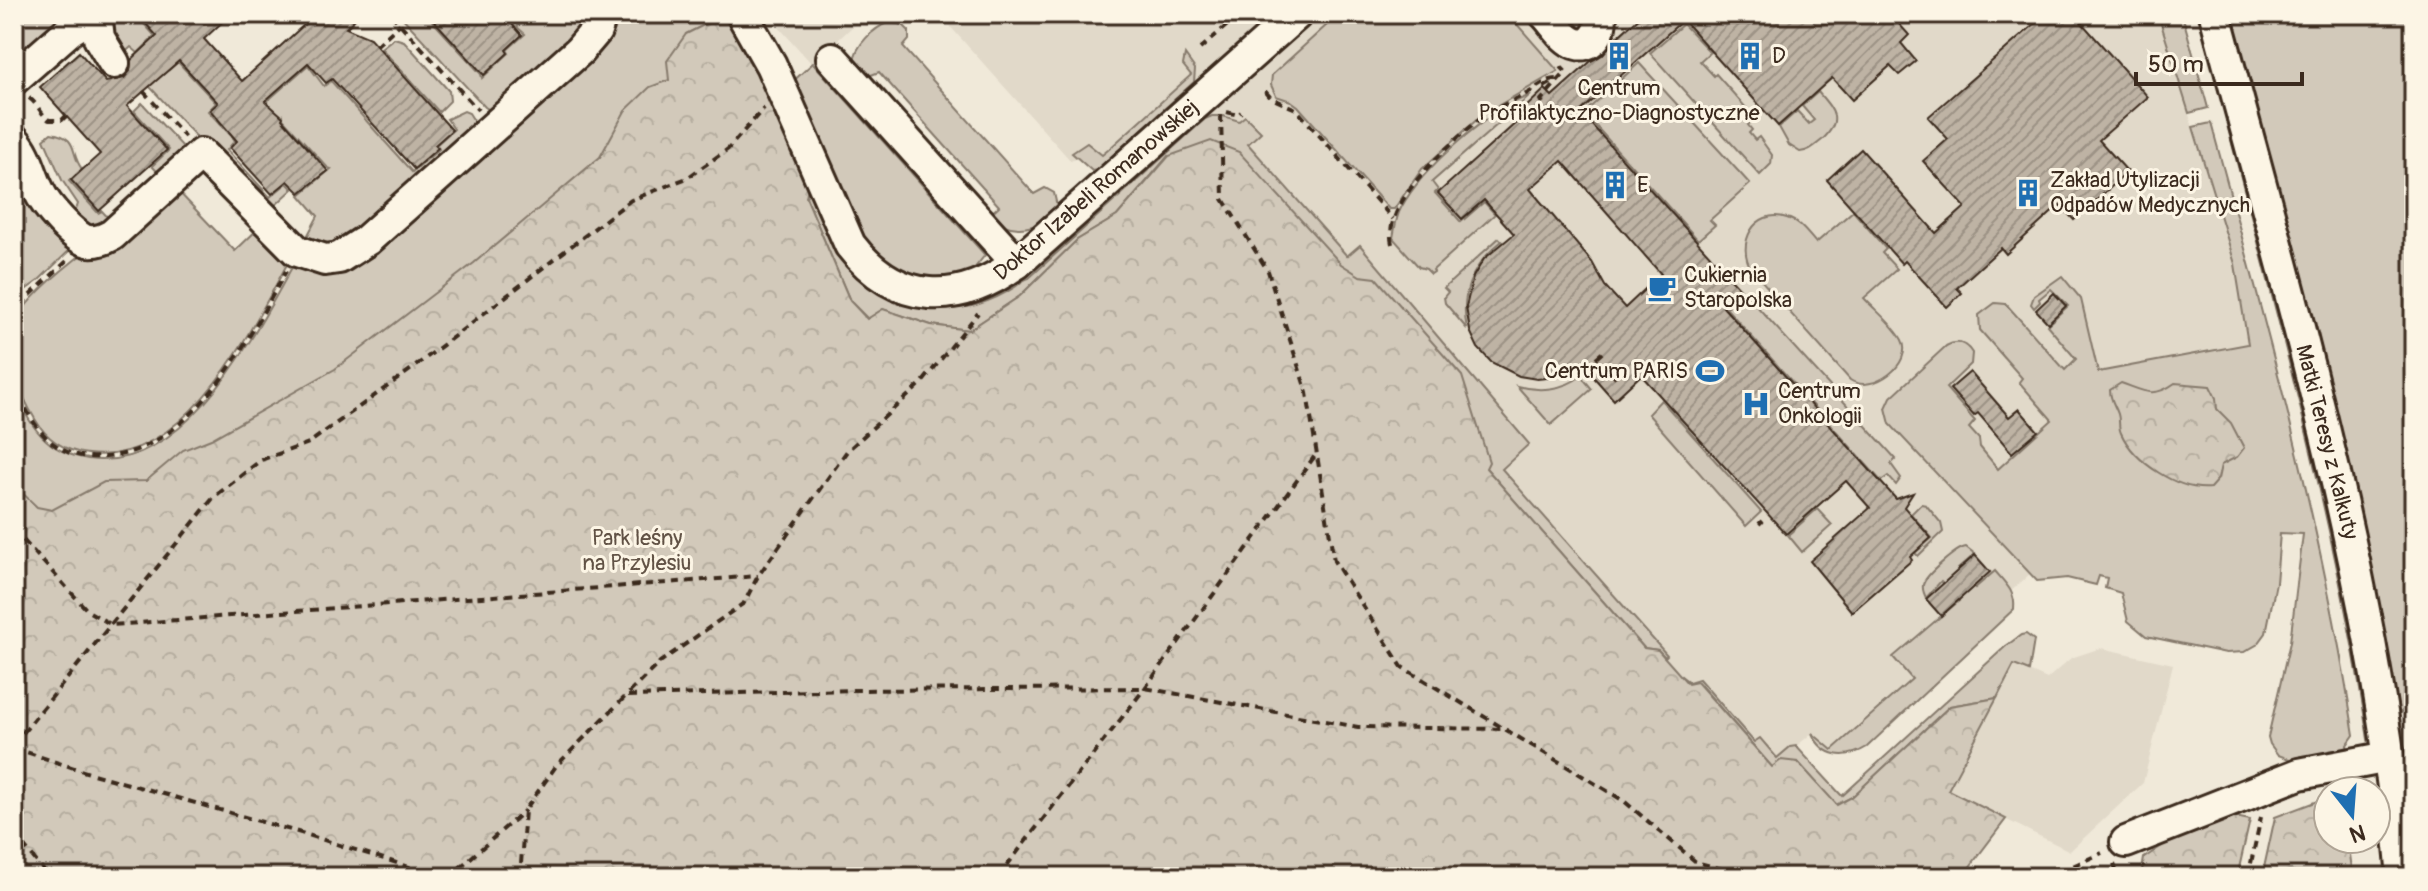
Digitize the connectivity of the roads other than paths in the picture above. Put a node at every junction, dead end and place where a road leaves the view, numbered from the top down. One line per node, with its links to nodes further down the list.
1 (96, 14): 9 (street); 10 (street)
2 (602, 14): 11 (street)
3 (742, 14): 12 (street, Doktor Izabeli Romanowskiej)
4 (1297, 14): 12 (street, Doktor Izabeli Romanowskiej)
5 (1545, 14): 6 (street)
6 (1600, 14)
7 (2215, 14): 13 (street, Matki Teresy z Kalkuty)
8 (832, 58): 12 (street)
9 (114, 63)
10 (14, 79)
11 (14, 140)
12 (1017, 263)
13 (2389, 757): 14 (street); 15 (street, Matki Teresy z Kalkuty)
14 (2126, 842)
15 (2403, 877)

